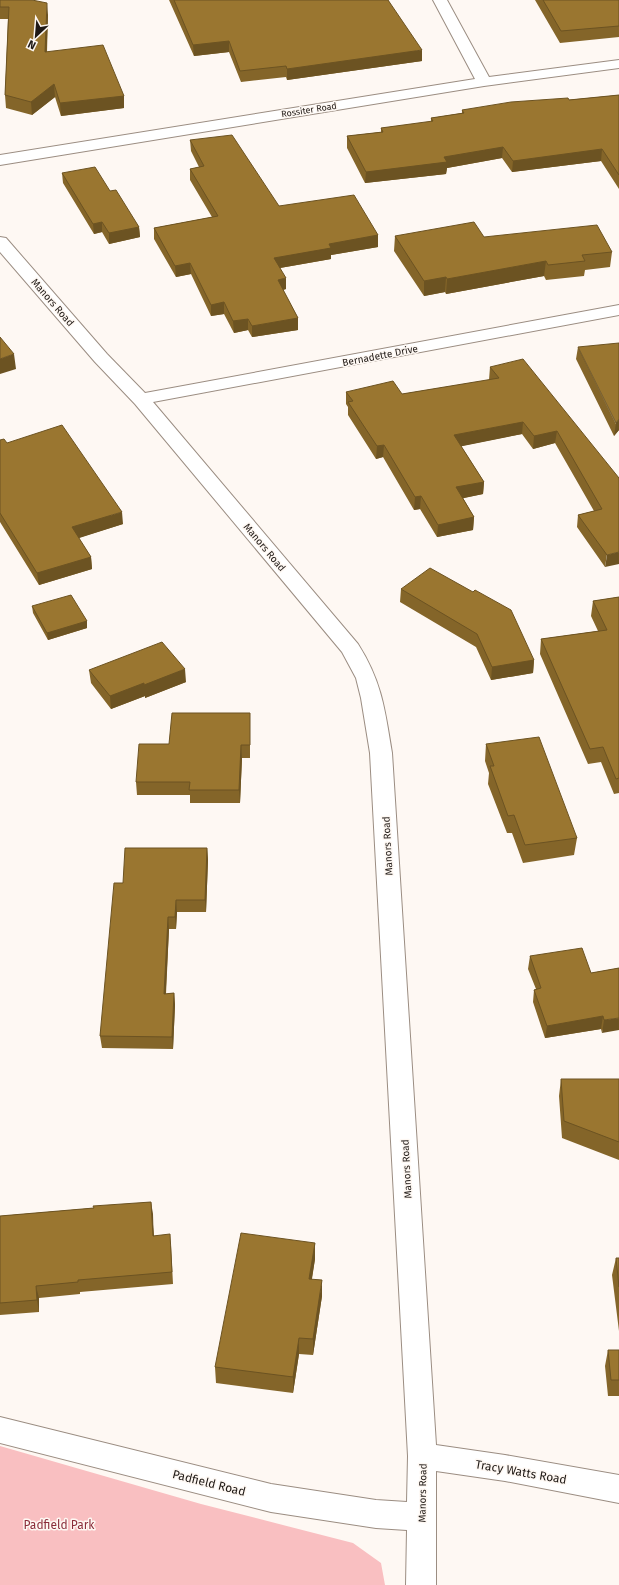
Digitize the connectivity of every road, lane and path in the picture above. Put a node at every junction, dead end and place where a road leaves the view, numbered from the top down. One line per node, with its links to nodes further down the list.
1 (440, 0): 3 (street)
2 (619, 64): 3 (street, Rossiter Road)
3 (484, 82): 4 (street, Rossiter Road)
4 (0, 160)
5 (0, 242): 7 (street, Manors Road)
6 (619, 310): 7 (street, Bernadette Drive)
7 (141, 400): 9 (street, Manors Road)
8 (0, 1430): 11 (street, Padfield Road)
9 (422, 1456): 10 (street, Tracy Watts Road); 11 (street, Manors Road)
10 (619, 1489)
11 (421, 1517): 12 (street, Manors Road)
12 (421, 1585)

